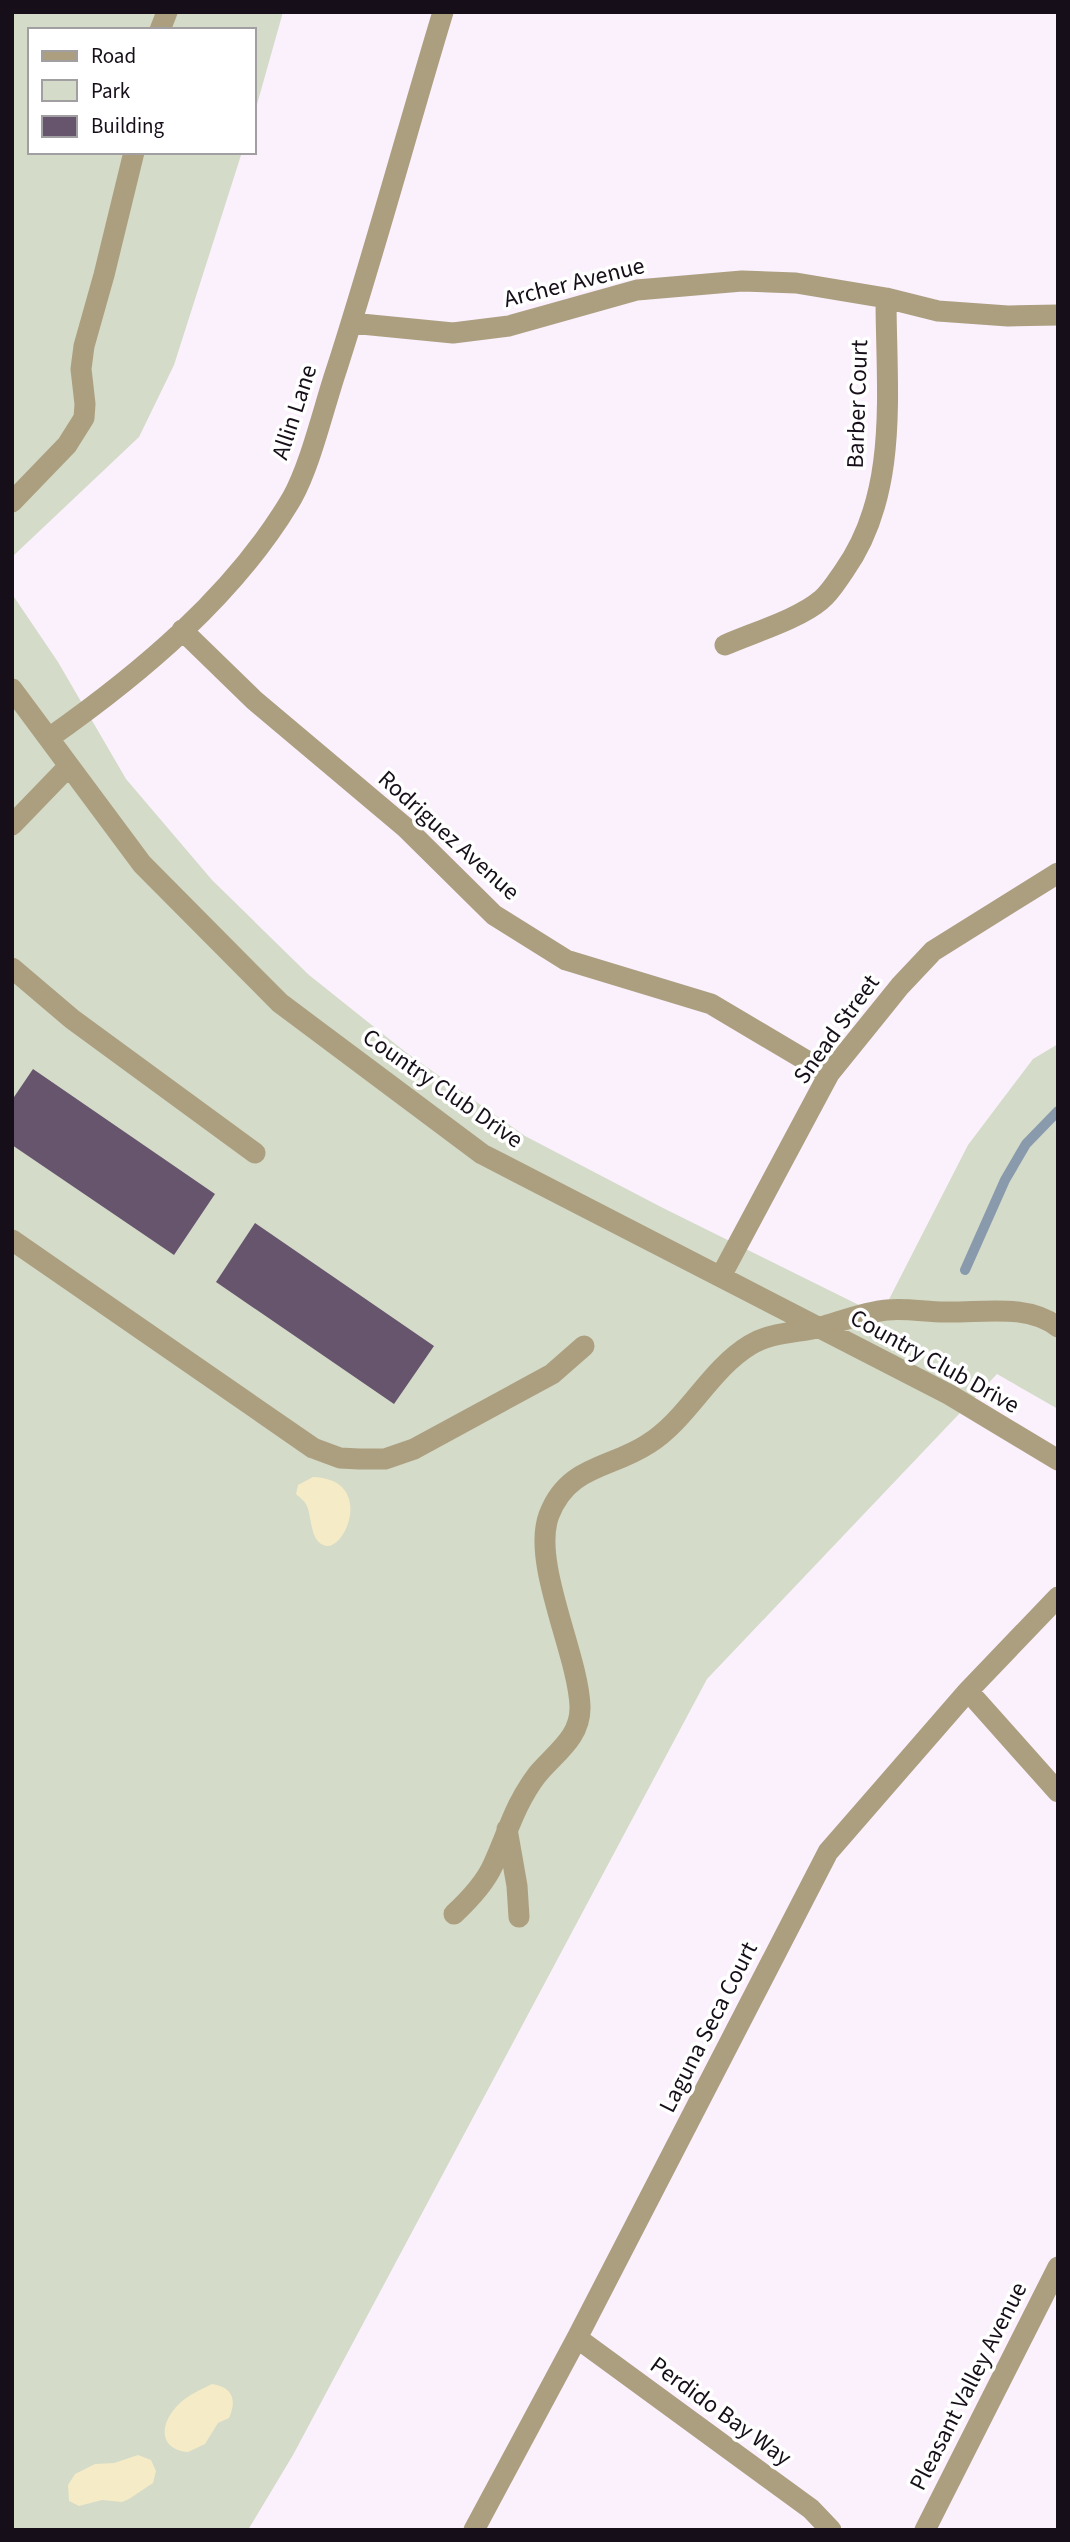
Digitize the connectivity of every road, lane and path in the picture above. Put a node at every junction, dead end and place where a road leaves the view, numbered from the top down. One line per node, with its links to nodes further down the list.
1 (443, 12): 5 (street, Allin Lane)
2 (134, 154): 6 (street)
3 (886, 298): 4 (street, Archer Avenue); 5 (street, Archer Avenue); 8 (street, Barber Court)
4 (1058, 315)
5 (351, 323): 7 (street, Allin Lane)
6 (12, 502)
7 (182, 630): 10 (street, Allin Lane); 15 (street, Rodriguez Avenue)
8 (725, 645)
9 (12, 689): 10 (street, Country Club Drive)
10 (49, 738): 11 (street, Country Club Drive)
11 (69, 766): 12 (street); 18 (street, Country Club Drive)
12 (12, 825)
13 (1058, 873): 15 (street, Snead Street)
14 (12, 968): 16 (street)
15 (829, 1074): 18 (street, Snead Street)
16 (255, 1153)
17 (12, 1240): 21 (street)
18 (721, 1276): 20 (street, Country Club Drive)
19 (1058, 1326): 20 (street)
20 (818, 1327): 22 (street, Country Club Drive); 26 (street)
21 (584, 1346)
22 (1058, 1460)
23 (1058, 1597): 24 (street, Laguna Seca Court)
24 (968, 1691): 25 (street); 30 (street, Laguna Seca Court)
25 (1058, 1792)
26 (507, 1829): 27 (street); 28 (street)
27 (454, 1914)
28 (519, 1917)
29 (1058, 2267): 33 (street, Pleasant Valley Avenue)
30 (577, 2338): 31 (street, Laguna Seca Court); 32 (street, Perdido Bay Way)
31 (474, 2530)
32 (831, 2530)
33 (925, 2530)

